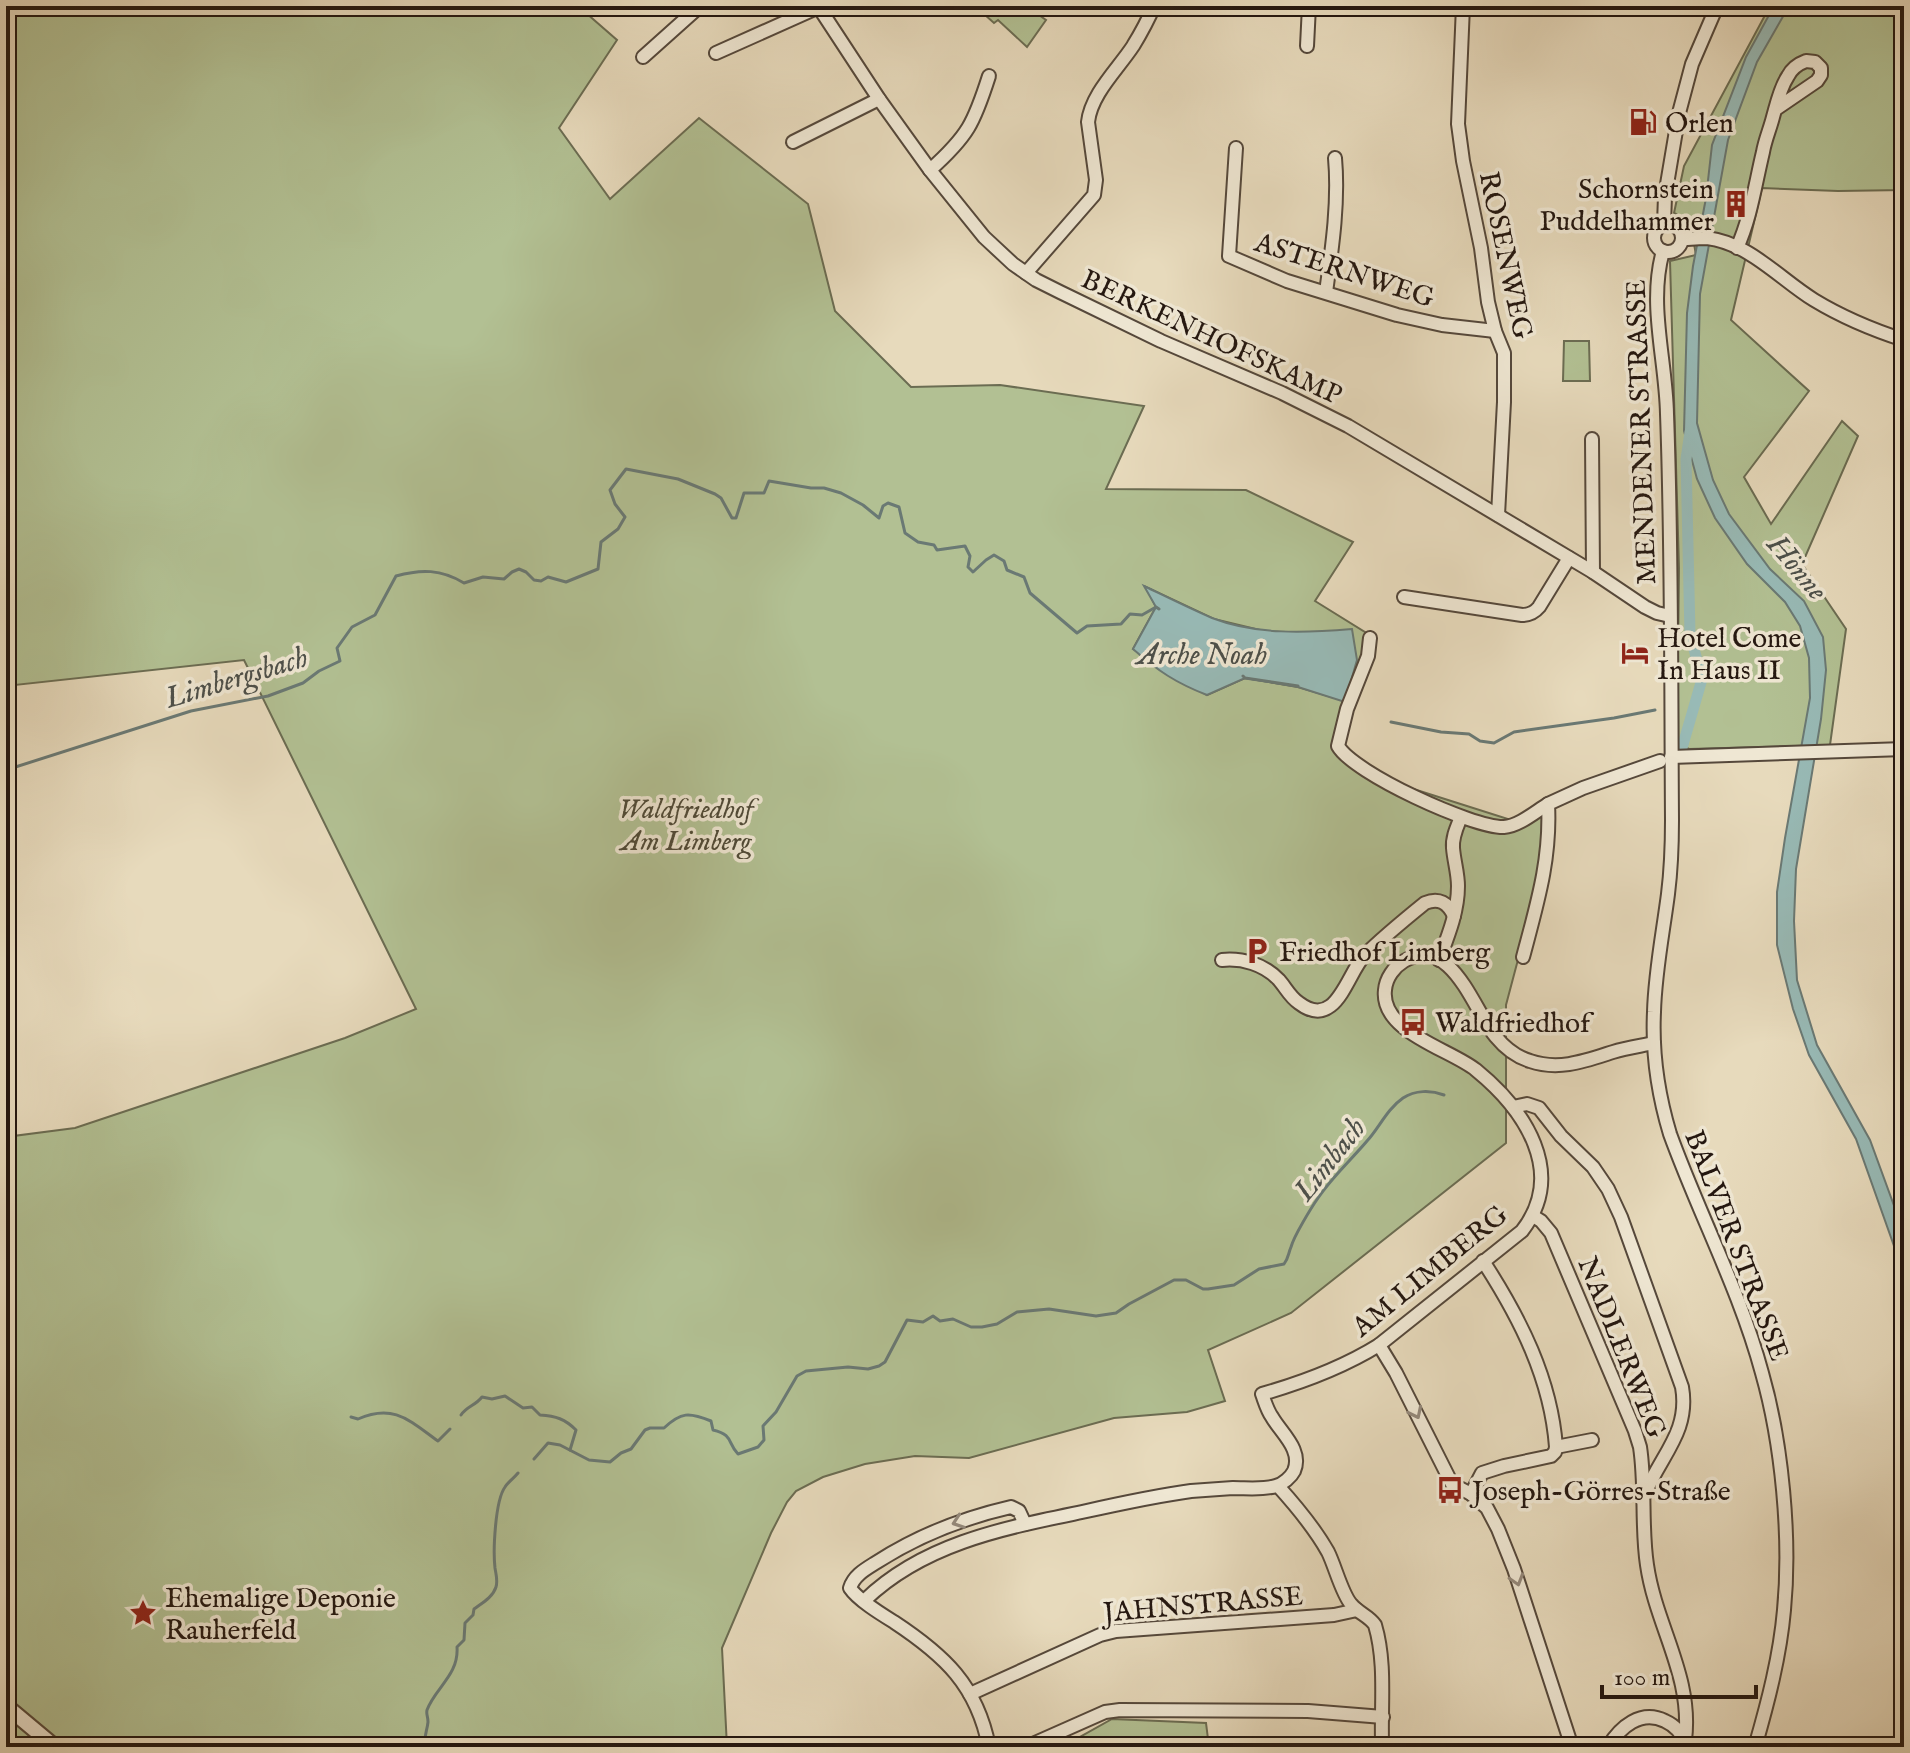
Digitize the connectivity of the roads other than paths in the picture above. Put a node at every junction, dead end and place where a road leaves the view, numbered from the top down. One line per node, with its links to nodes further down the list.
1 (700, 6): 9 (street)
2 (819, 6): 8 (street); 11 (street, BERKENHOFSKAMP)
3 (1154, 6): 21 (street)
4 (1309, 6): 7 (street)
5 (1463, 6): 23 (street, ROSENWEG)
6 (1717, 6): 17 (street, MENDENER STRASSE)
7 (1307, 46)
8 (716, 53)
9 (643, 57)
10 (989, 76): 16 (street)
11 (879, 99): 13 (street); 16 (street, BERKENHOFSKAMP)
12 (1776, 109): 19 (street)
13 (793, 142)
14 (1236, 148): 22 (street, ASTERNWEG)
15 (1335, 158): 22 (street)
16 (930, 170): 21 (street, BERKENHOFSKAMP)
17 (1664, 224): 18 (street); 20 (street, MENDENER STRASSE)
18 (1685, 239): 19 (street); 20 (street, MENDENER STRASSE)
19 (1737, 248): 24 (street)
20 (1663, 251): 30 (street, MENDENER STRASSE)
21 (1026, 273): 26 (street, BERKENHOFSKAMP)
22 (1326, 292): 23 (street, ASTERNWEG)
23 (1495, 331): 26 (street, ROSENWEG)
24 (1904, 340)
25 (1592, 439): 28 (street)
26 (1498, 515): 27 (street, BERKENHOFSKAMP)
27 (1569, 558): 28 (street, BERKENHOFSKAMP); 29 (street)
28 (1593, 572): 30 (street, BERKENHOFSKAMP)
29 (1404, 597)
30 (1670, 616): 33 (street, MENDENER STRASSE)
31 (1370, 638): 35 (street)
32 (1904, 749): 33 (street)
33 (1666, 759): 34 (street); 40 (street, BALVER STRASSE)
34 (1548, 804): 35 (street); 37 (street)
35 (1461, 817): 36 (street)
36 (1454, 916): 38 (street); 39 (street)
37 (1523, 957)
38 (1222, 960)
39 (1439, 960): 40 (street); 41 (street, AM LIMBERG)
40 (1654, 1043): 63 (street, BALVER STRASSE)
41 (1513, 1107): 42 (street, AM LIMBERG); 49 (street)
42 (1533, 1216): 43 (street, AM LIMBERG); 49 (street, NADLERWEG)
43 (1483, 1261): 44 (street, AM LIMBERG); 46 (street)
44 (1379, 1345): 47 (street, AM LIMBERG); 48 (street, one-way to 48)
45 (1592, 1440): 46 (street)
46 (1556, 1447): 48 (street)
47 (1278, 1486): 50 (street); 52 (street)
48 (1471, 1494): 61 (street, one-way to 61)
49 (1643, 1497): 56 (street, NADLERWEG)
50 (1025, 1524): 51 (street); 51 (street, one-way to 51)
51 (865, 1600): 53 (street)
52 (1357, 1610): 53 (street, JAHNSTRASSE); 55 (street)
53 (970, 1694): 59 (street)
54 (6, 1706): 58 (street)
55 (1383, 1717): 57 (street); 60 (street)
56 (1686, 1744): 62 (street)
57 (1386, 1745)
58 (55, 1747)
59 (989, 1747)
60 (1026, 1747)
61 (1572, 1747)
62 (1608, 1747)
63 (1755, 1747)

